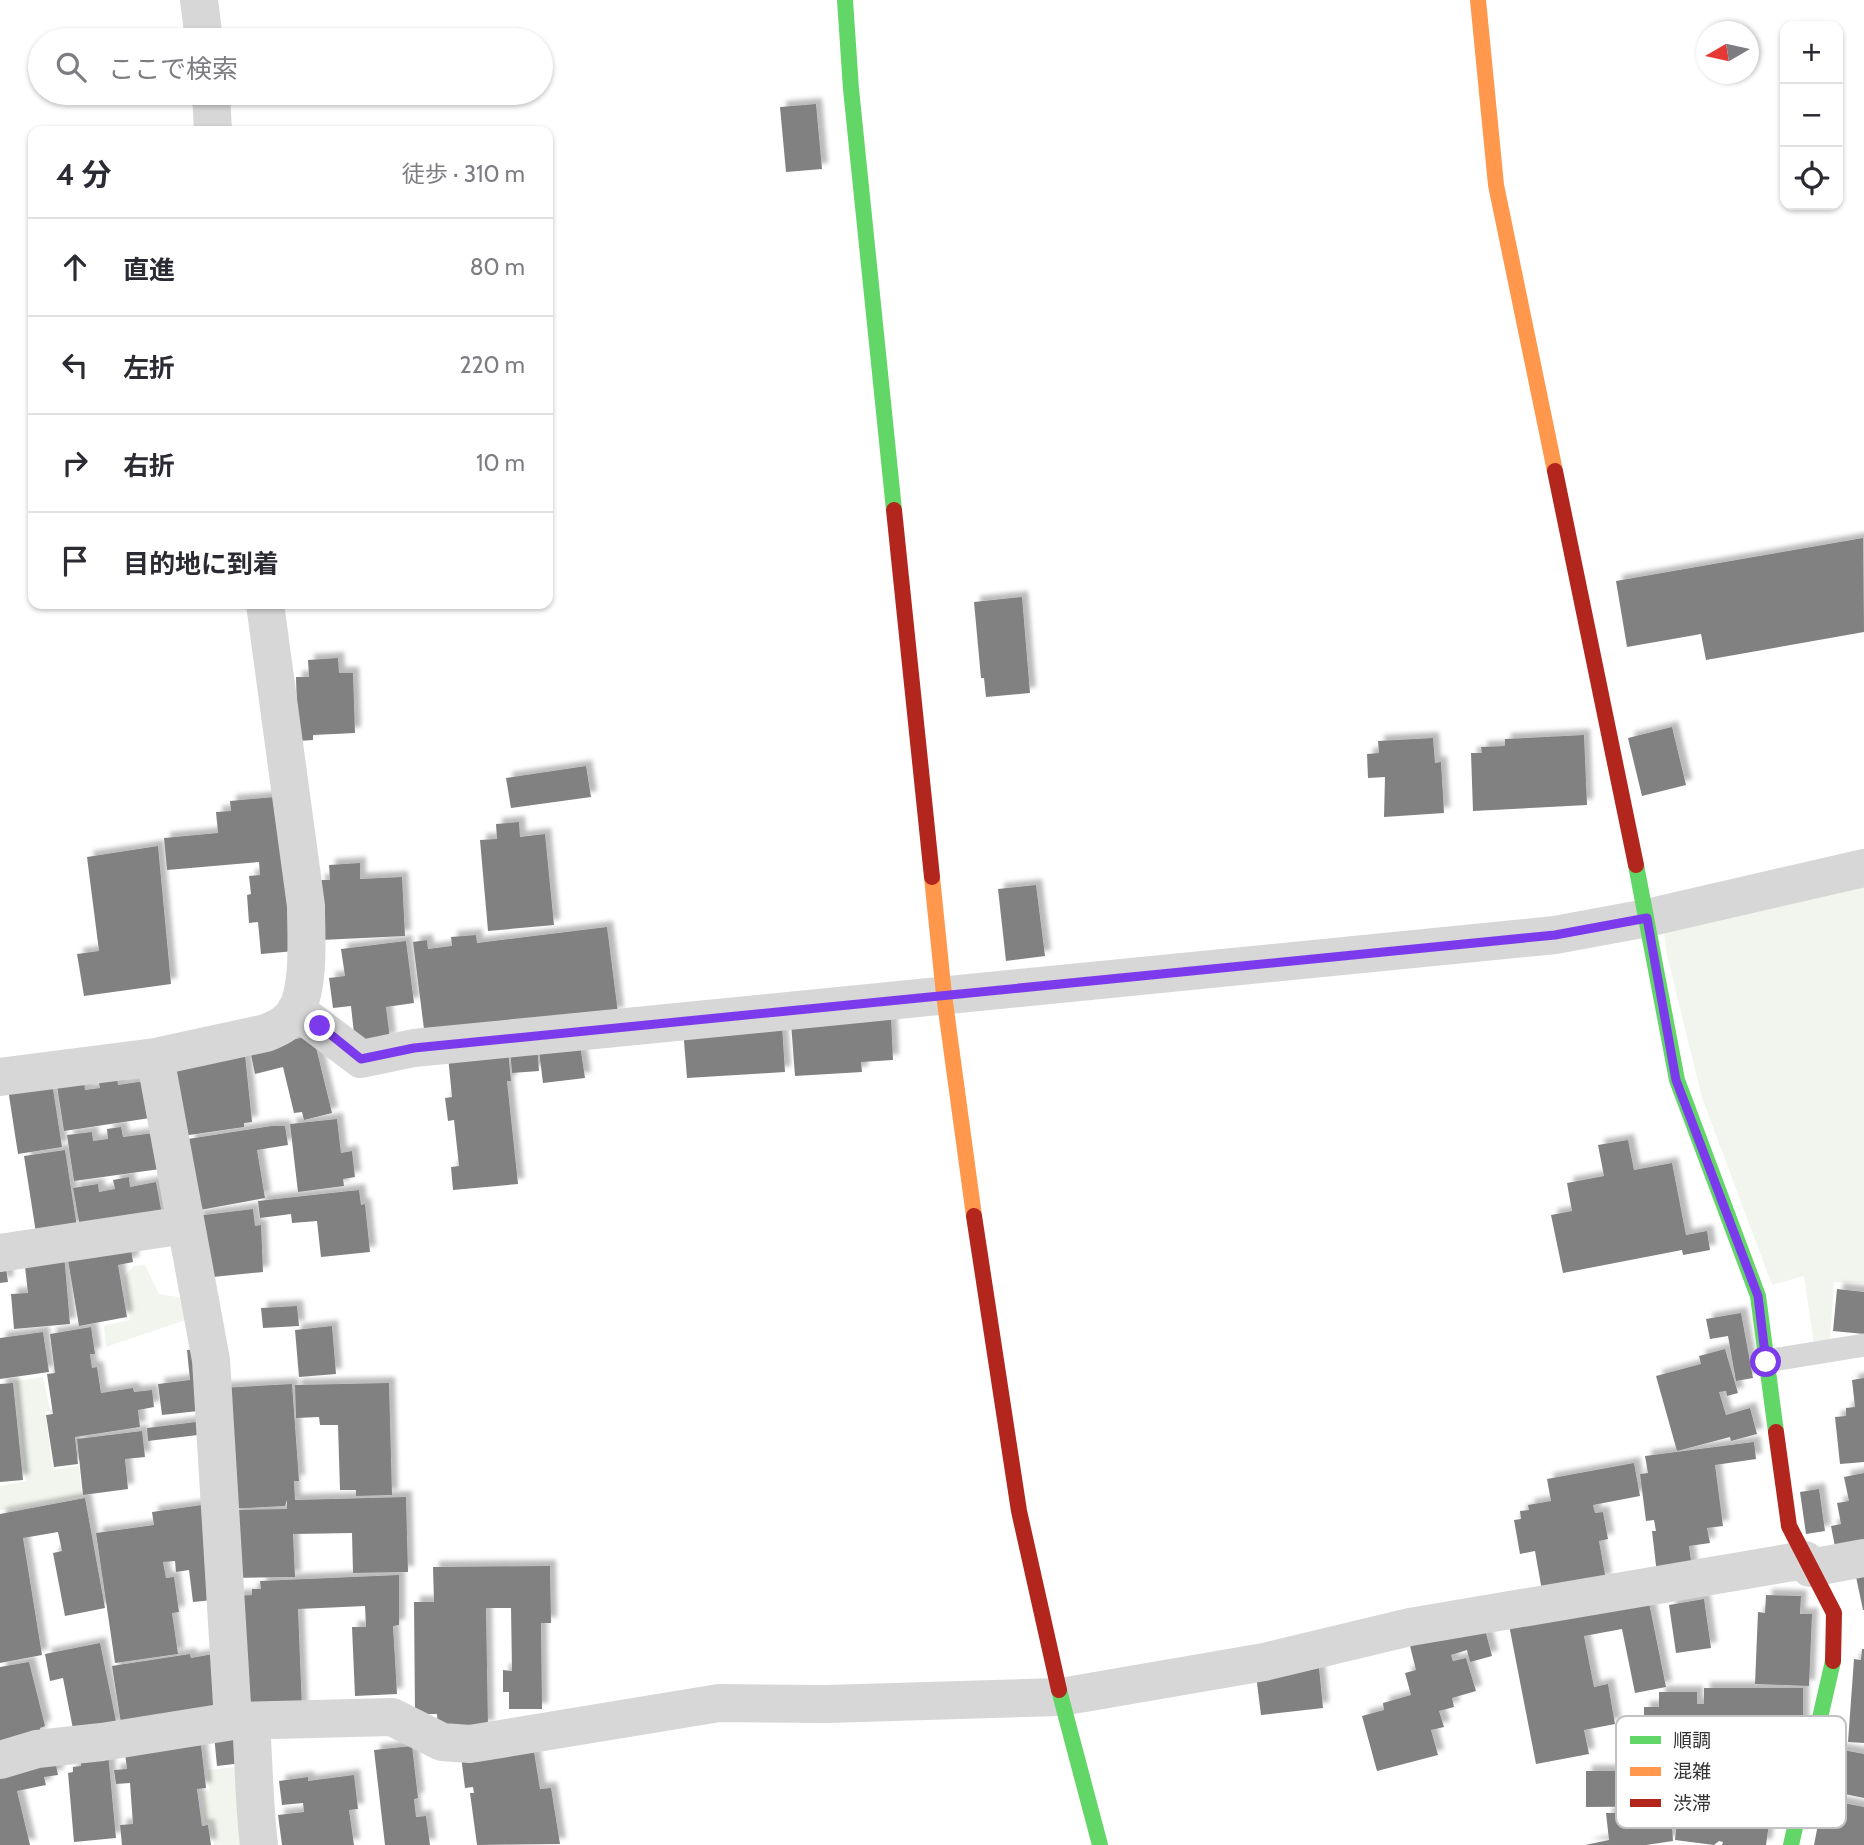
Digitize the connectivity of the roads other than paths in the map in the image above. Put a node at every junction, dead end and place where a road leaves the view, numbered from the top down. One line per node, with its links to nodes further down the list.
1 (199, 0): 4 (street)
2 (845, 0): 10 (street)
3 (1478, 0): 9 (street)
4 (202, 28)
5 (212, 105): 6 (street)
6 (213, 126)
7 (266, 609): 11 (street)
8 (1864, 868): 9 (street)
9 (1647, 918): 10 (street); 17 (street)
10 (944, 995): 11 (street); 20 (street)
11 (296, 1010): 12 (street)
12 (155, 1056): 13 (street); 14 (street)
13 (0, 1077)
14 (185, 1225): 15 (street); 22 (street)
15 (0, 1254)
16 (1864, 1345): 17 (lane)
17 (1766, 1362): 19 (street)
18 (1864, 1558): 19 (street)
19 (1807, 1564): 20 (street); 21 (street)
20 (1061, 1698): 22 (street); 25 (street)
21 (1820, 1716)
22 (242, 1722): 23 (street); 24 (street)
23 (0, 1760)
24 (259, 1845)
25 (1100, 1845)

